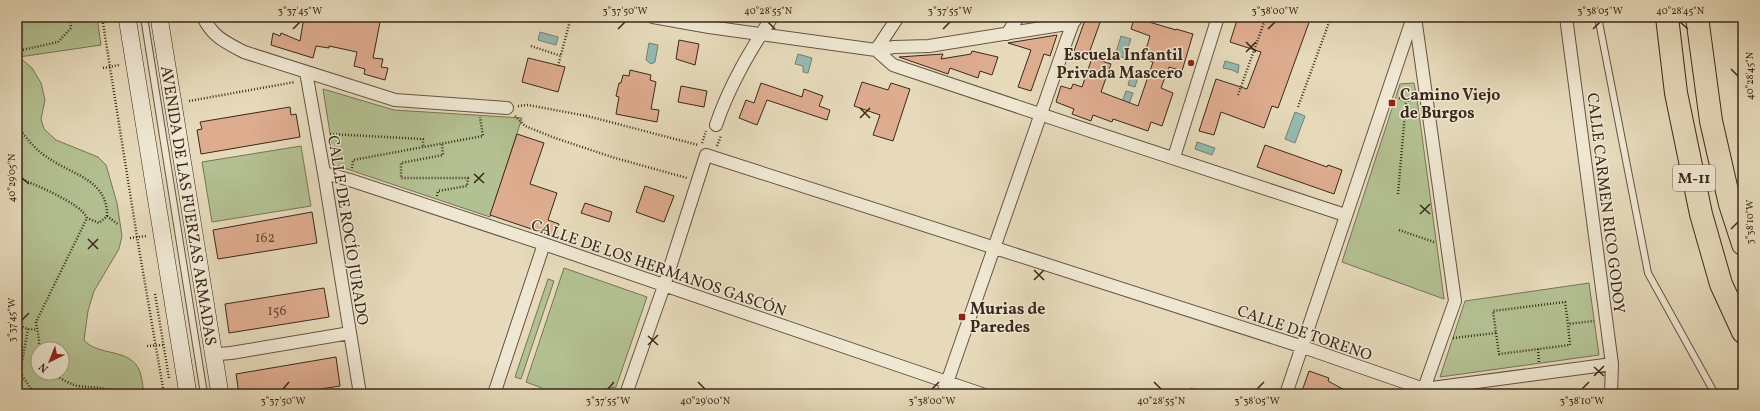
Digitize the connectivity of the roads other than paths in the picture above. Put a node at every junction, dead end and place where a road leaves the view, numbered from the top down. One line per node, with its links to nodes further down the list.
1 (127, 17): 37 (street, AVENIDA DE LAS FUERZAS ARMADAS)
2 (144, 17): 38 (lane)
3 (159, 17): 33 (street, AVENIDA DE LAS FUERZAS ARMADAS)
4 (203, 17): 19 (street)
5 (772, 17): 17 (street)
6 (898, 17): 18 (street)
7 (1018, 17): 16 (street)
8 (1218, 17): 23 (street)
9 (1414, 17): 25 (street); 36 (street)
10 (1566, 17): 34 (street, CALLE CARMEN RICO GODOY)
11 (1598, 17): 46 (lane)
12 (1667, 17): 30 (highway, M-11)
13 (1697, 17): 27 (highway, M-11)
14 (649, 19): 17 (street)
15 (1075, 20): 16 (street); 21 (street)
16 (1007, 34): 18 (street)
17 (761, 35): 18 (street); 22 (street)
18 (876, 50): 21 (street)
19 (306, 72): 20 (street); 24 (street, CALLE DE ROCÍO JURADO)
20 (507, 108)
21 (1041, 115): 23 (street); 28 (street)
22 (711, 128)
23 (1174, 157): 25 (street)
24 (324, 173): 26 (street, CALLE DE LOS HERMANOS GASCÓN); 31 (street, CALLE DE ROCÍO JURADO)
25 (1346, 215): 32 (street)
26 (544, 244): 29 (street, CALLE DE LOS HERMANOS GASCÓN); 41 (street)
27 (1743, 244)
28 (995, 248): 29 (street, CALLE DE TORENO); 32 (street, CALLE DE TORENO); 35 (street)
29 (664, 286): 35 (street, CALLE DE LOS HERMANOS GASCÓN); 42 (street)
30 (1743, 332)
31 (350, 333): 33 (street); 40 (street, CALLE DE ROCÍO JURADO)
32 (1303, 347): 36 (street, CALLE DE TORENO); 44 (street)
33 (213, 350): 39 (street, AVENIDA DE LAS FUERZAS ARMADAS)
34 (1612, 364): 36 (street, CALLE DE TORENO); 45 (street, CALLE CARMEN RICO GODOY)
35 (945, 388): 43 (street, CALLE DE LOS HERMANOS GASCÓN)
36 (1423, 392)
37 (188, 394)
38 (204, 394)
39 (220, 394)
40 (360, 394)
41 (494, 394)
42 (626, 394)
43 (982, 394)
44 (1286, 394)
45 (1611, 394)
46 (1715, 394)

